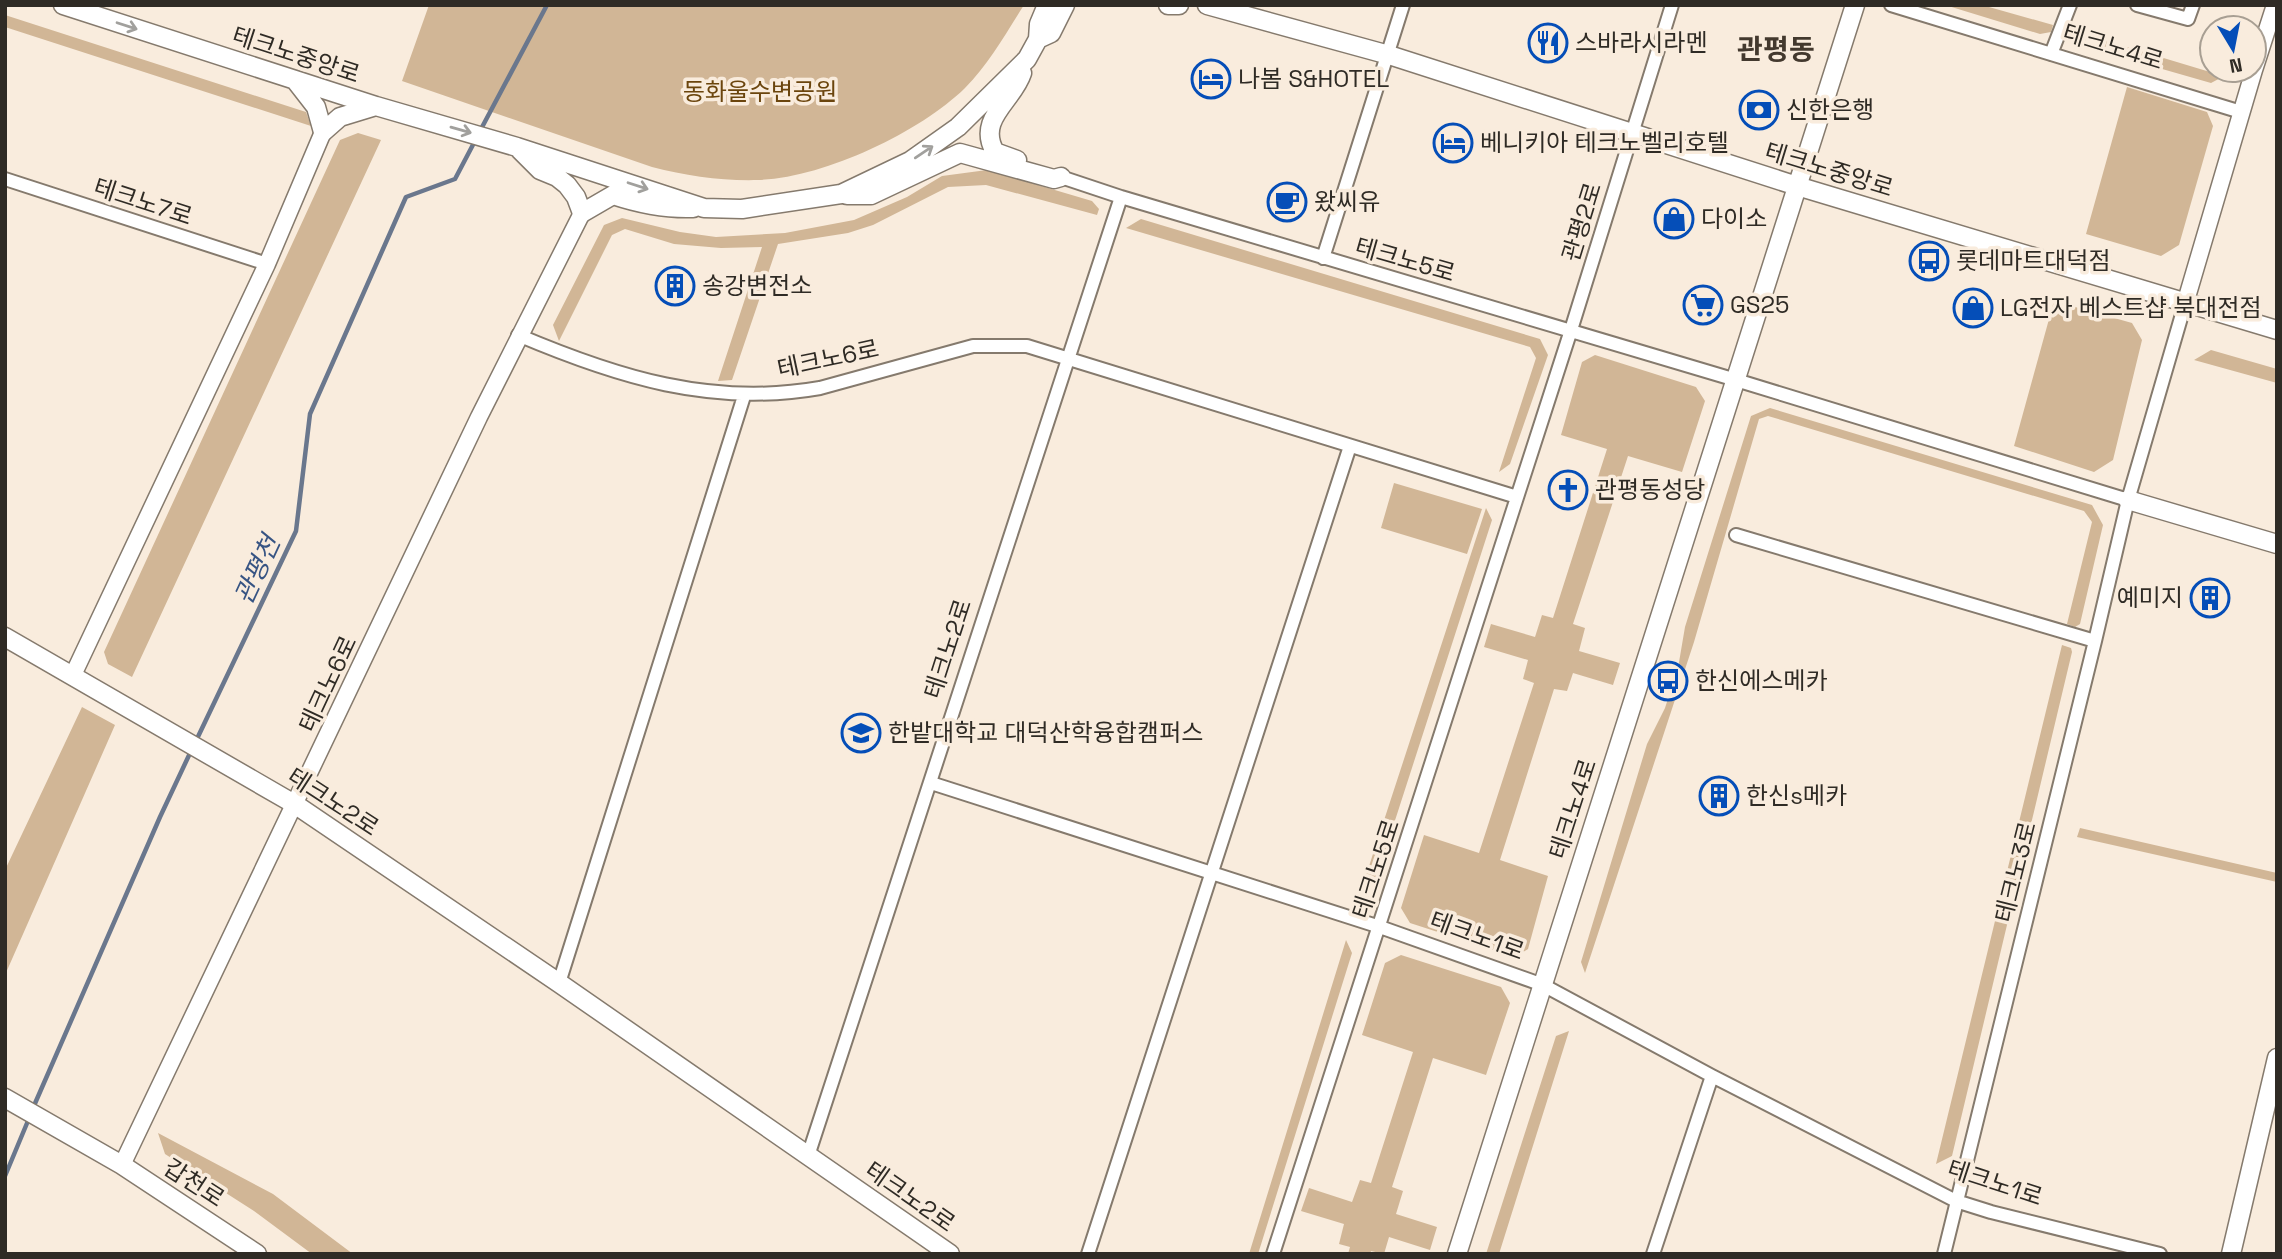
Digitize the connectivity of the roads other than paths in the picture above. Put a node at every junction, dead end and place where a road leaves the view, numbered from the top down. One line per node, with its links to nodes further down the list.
1 (62, 5): 20 (main road, 테크노중앙로, one-way to 20)
2 (1047, 5): 16 (main road)
3 (1065, 5): 16 (main road)
4 (1168, 5): 5 (main road)
5 (1179, 5)
6 (1207, 5): 18 (main road, 테크노중앙로)
7 (1403, 5): 18 (street)
8 (1672, 5): 25 (street, 관평2로)
9 (1855, 5): 29 (main road, 테크노4로)
10 (1891, 5): 17 (street, 테크노4로)
11 (2070, 5): 17 (street)
12 (2137, 5): 13 (street)
13 (2193, 5)
14 (2275, 5): 15 (street)
15 (2268, 27)
16 (1038, 39): 19 (main road)
17 (2051, 54): 23 (street, 테크노4로)
18 (1389, 55): 25 (main road, 테크노중앙로); 34 (street)
19 (1027, 60): 27 (main road); 30 (main road, one-way to 19)
20 (295, 80): 22 (main road, 테크노중앙로); 24 (main road)
21 (2250, 84): 23 (street)
22 (376, 106): 24 (main road); 26 (main road, 테크노중앙로, one-way to 26)
23 (2241, 112): 36 (street)
24 (323, 132): 35 (street)
25 (1632, 133): 29 (main road, 테크노중앙로); 37 (street, 관평2로)
26 (517, 147): 32 (main road, 테크노중앙로, one-way to 32); 33 (main road)
27 (1061, 177): 30 (main road); 31 (street, 테크노5로)
28 (5, 179): 35 (street, 테크노7로)
29 (1797, 186): 36 (main road, 테크노중앙로); 41 (main road, 테크노4로)
30 (841, 194): 32 (main road)
31 (1121, 197): 34 (street, 테크노5로); 40 (street, 테크노2로)
32 (704, 208): 33 (main road)
33 (582, 213): 39 (street, 테크노6로)
34 (1323, 258): 37 (street, 테크노5로)
35 (267, 264): 50 (street)
36 (2185, 304): 38 (main road, 테크노중앙로); 45 (street, 테크노3로)
37 (1570, 330): 41 (street); 44 (street, 테크노5로)
38 (2277, 330)
39 (518, 335): 42 (street, 테크노6로); 52 (street, 테크노6로)
40 (1068, 358): 42 (street, 테크노6로); 43 (street); 51 (street, 테크노2로)
41 (1736, 380): 45 (street); 56 (main road, 테크노4로)
42 (744, 396): 55 (street)
43 (1350, 446): 44 (street); 53 (street)
44 (1517, 496): 54 (street, 테크노5로)
45 (2128, 500): 47 (main road); 49 (street, 테크노3로)
46 (1736, 535): 49 (street)
47 (2277, 544)
48 (5, 637): 50 (main road, 테크노2로)
49 (2095, 641): 62 (street, 테크노3로)
50 (73, 675): 52 (main road, 테크노2로)
51 (931, 783): 53 (street, 테크노1로); 60 (street, 테크노2로)
52 (296, 805): 55 (main road, 테크노2로); 61 (street, 테크노6로)
53 (1213, 873): 54 (street, 테크노1로); 65 (street)
54 (1380, 927): 56 (street, 테크노1로); 66 (street, 테크노5로)
55 (559, 983): 60 (main road, 테크노2로)
56 (1543, 985): 58 (street, 테크노1로); 67 (main road, 테크노4로)
57 (2277, 1058): 71 (main road)
58 (1712, 1076): 62 (street, 테크노1로); 68 (street)
59 (5, 1098): 61 (main road, 갑천로)
60 (808, 1156): 64 (main road, 테크노2로)
61 (122, 1165): 63 (main road, 갑천로)
62 (1956, 1202): 69 (street, 테크노3로); 70 (street, 테크노1로)
63 (257, 1254)
64 (950, 1254)
65 (1088, 1254)
66 (1273, 1254)
67 (1457, 1254)
68 (1653, 1254)
69 (1944, 1254)
70 (2160, 1254)
71 (2231, 1254)

